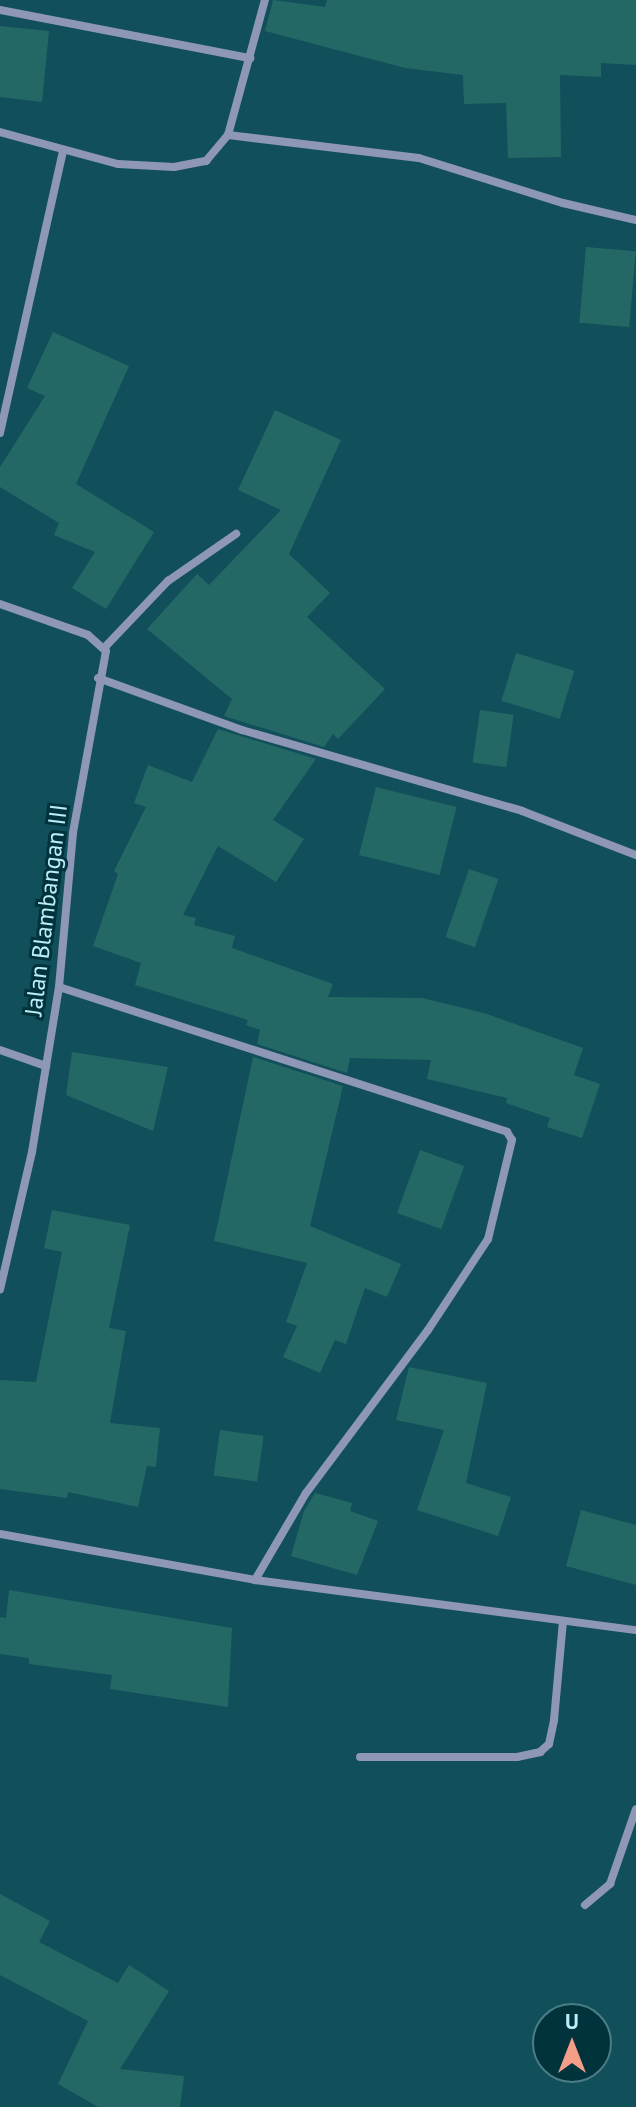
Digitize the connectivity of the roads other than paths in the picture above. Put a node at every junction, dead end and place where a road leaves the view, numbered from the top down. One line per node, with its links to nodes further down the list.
1 (265, 0): 3 (street)
2 (0, 10): 3 (street)
3 (250, 58): 5 (street)
4 (0, 132): 6 (street)
5 (228, 135): 6 (street); 7 (street)
6 (63, 152): 8 (street)
7 (636, 220)
8 (0, 433)
9 (236, 534): 11 (street)
10 (0, 604): 11 (street)
11 (106, 646): 12 (street, Jalan Blambangan III)
12 (98, 678): 13 (street); 14 (street, Jalan Blambangan III)
13 (636, 855)
14 (59, 987): 16 (street, Jalan Blambangan III); 19 (street)
15 (0, 1050): 16 (street)
16 (46, 1066): 17 (street, Jalan Blambangan III)
17 (0, 1289)
18 (0, 1534): 19 (street)
19 (255, 1580): 20 (street)
20 (563, 1621): 21 (street); 22 (street)
21 (636, 1630)
22 (360, 1757)
23 (636, 1809): 24 (street)
24 (585, 1905)

